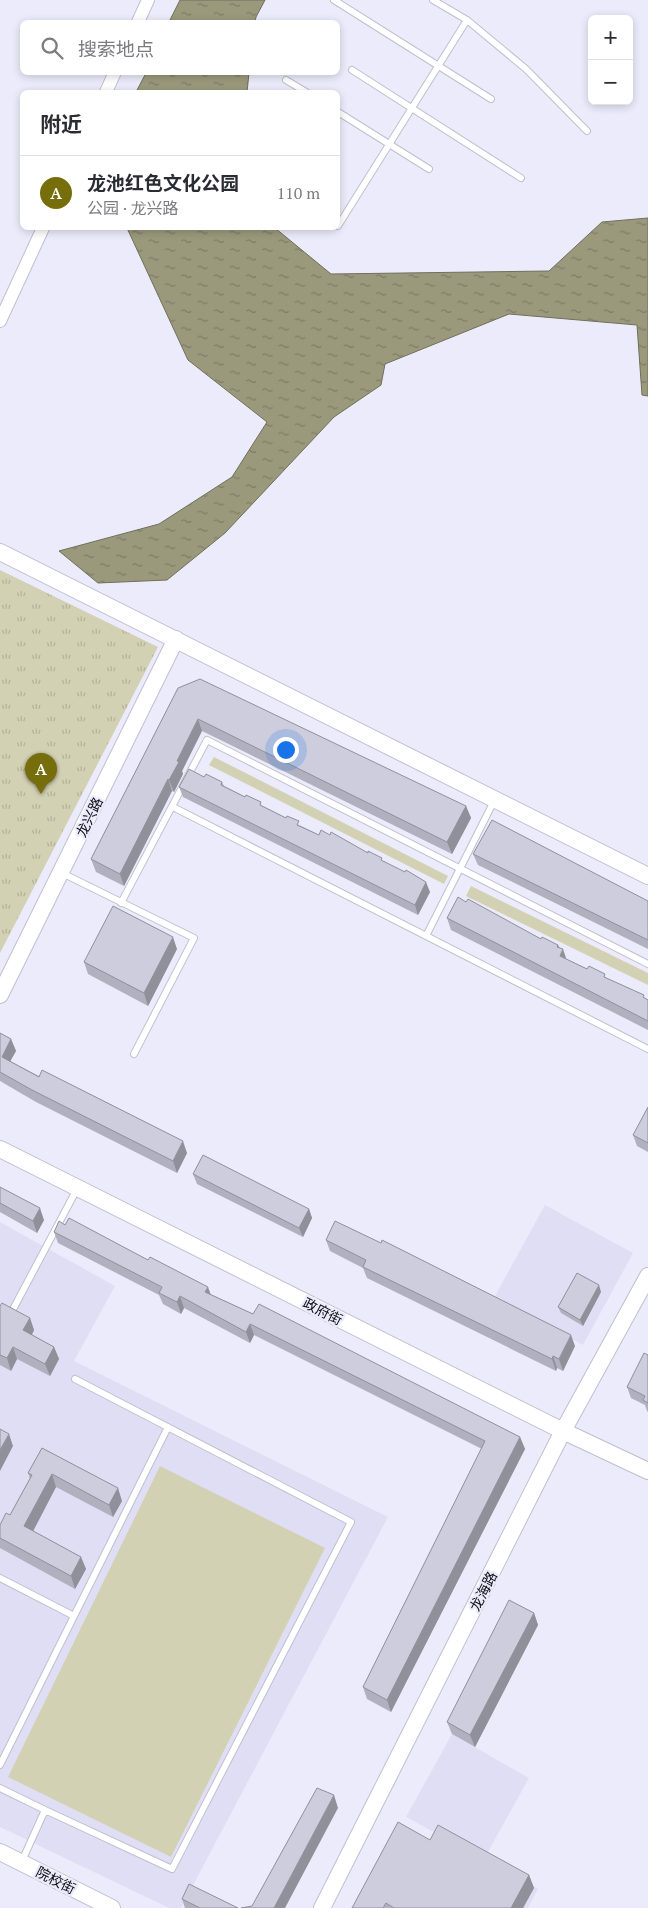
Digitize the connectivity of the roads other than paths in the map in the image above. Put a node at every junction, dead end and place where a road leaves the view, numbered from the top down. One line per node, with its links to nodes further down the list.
1 (148, 0): 4 (street)
2 (334, 0): 6 (lane)
3 (433, 0): 5 (lane)
4 (139, 20)
5 (467, 20): 6 (lane); 15 (lane)
6 (438, 66): 12 (lane); 13 (lane)
7 (352, 70): 13 (lane)
8 (114, 75): 10 (street)
9 (286, 80): 11 (lane)
10 (107, 90)
11 (303, 90)
12 (491, 99)
13 (412, 108): 16 (lane); 18 (lane)
14 (340, 113): 16 (lane)
15 (587, 131)
16 (389, 144): 17 (lane); 19 (lane)
17 (429, 169)
18 (521, 178)
19 (340, 222)
20 (42, 230): 21 (street)
21 (0, 321)
22 (0, 552): 23 (street)
23 (176, 639): 24 (street); 27 (street, 龙兴路)
24 (495, 799): 26 (lane); 28 (street)
25 (172, 807): 26 (lane); 29 (lane); 30 (lane)
26 (460, 869): 30 (lane); 31 (lane)
27 (62, 873): 29 (lane); 32 (street, 龙兴路)
28 (648, 876)
29 (121, 903): 34 (lane)
30 (426, 936): 33 (lane)
31 (648, 964)
32 (0, 995)
33 (648, 1049)
34 (134, 1054)
35 (0, 1149): 36 (street, 政府街)
36 (78, 1188): 38 (lane); 41 (street, 政府街)
37 (648, 1276): 41 (street, 龙海路)
38 (11, 1313)
39 (75, 1379): 40 (lane)
40 (168, 1427): 44 (lane); 47 (lane)
41 (563, 1431): 42 (street, 政府街); 51 (street, 龙海路)
42 (648, 1471)
43 (0, 1578): 44 (lane)
44 (74, 1616): 45 (lane)
45 (0, 1765)
46 (0, 1788): 47 (lane)
47 (45, 1810): 49 (lane)
48 (0, 1852): 49 (street, 院校街)
49 (21, 1862): 50 (street, 院校街)
50 (112, 1908)
51 (322, 1908)

